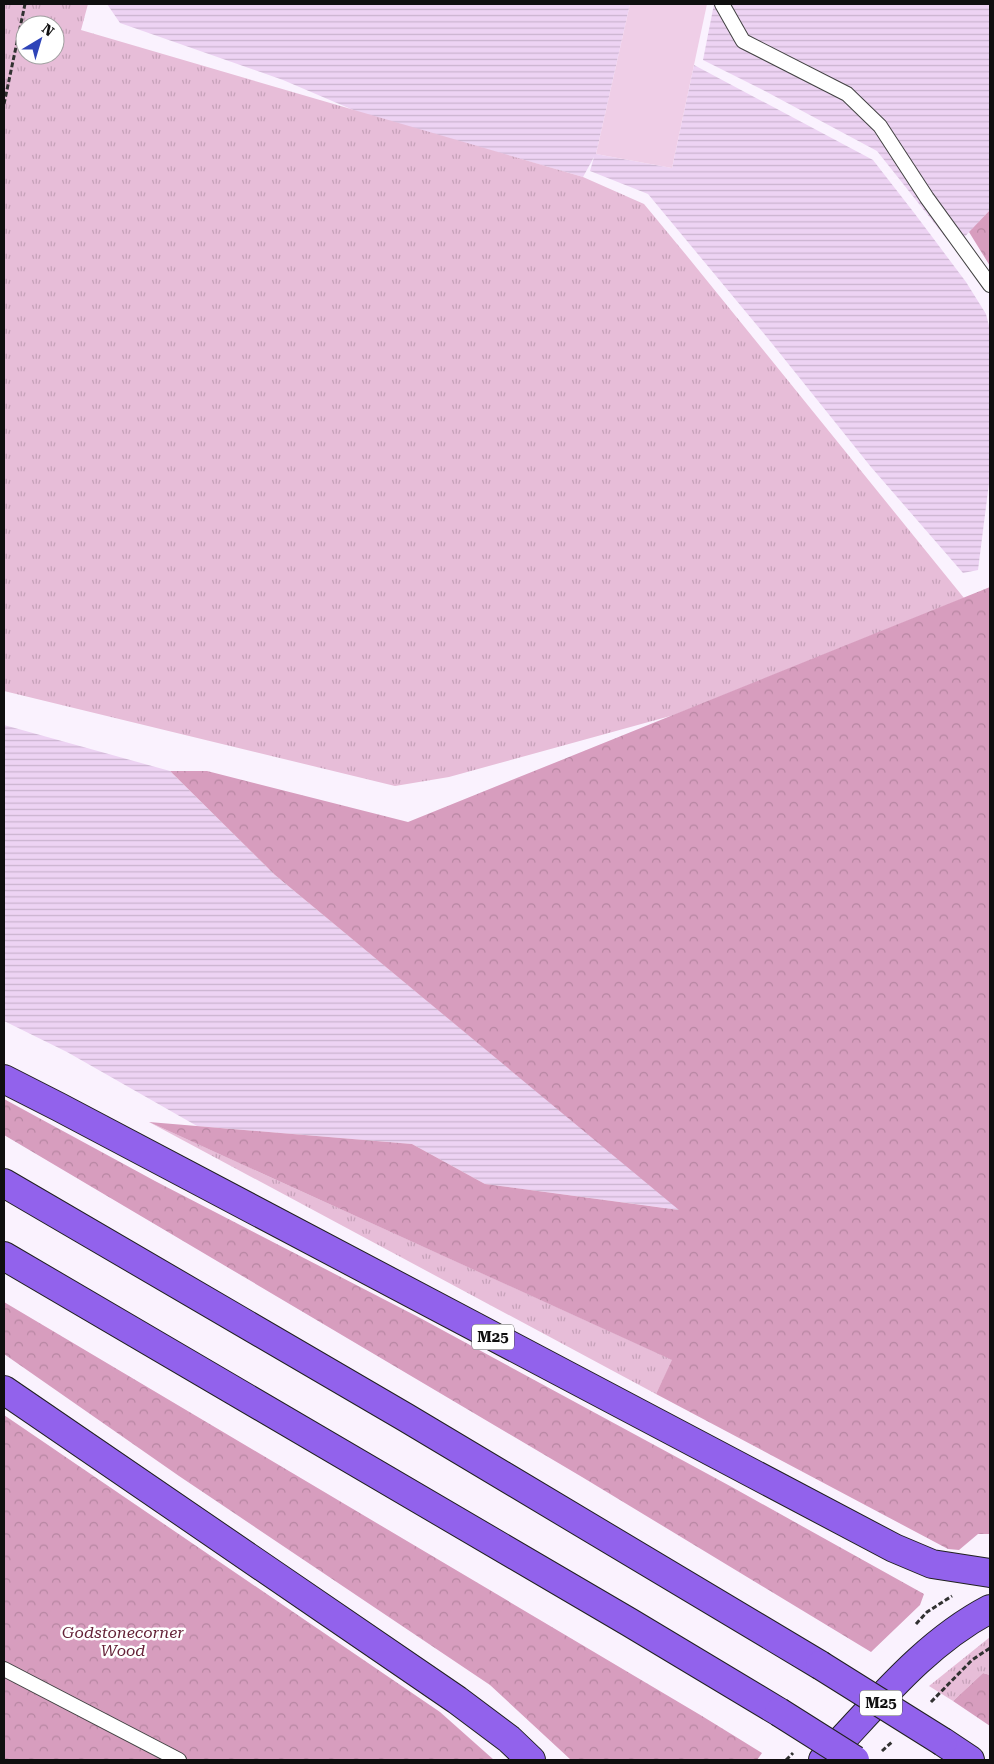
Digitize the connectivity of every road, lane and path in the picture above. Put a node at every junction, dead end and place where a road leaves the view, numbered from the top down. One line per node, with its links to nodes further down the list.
1 (25, 4): 3 (path)
2 (722, 4): 4 (lane)
3 (4, 104)
4 (990, 285)
5 (4, 1079): 9 (highway, M25)
6 (4, 1183): 16 (highway, M25, bridge)
7 (4, 1256): 15 (highway, bridge)
8 (4, 1390): 13 (highway)
9 (990, 1572)
10 (990, 1609): 14 (highway)
11 (4, 1670): 12 (lane)
12 (179, 1760)
13 (531, 1760)
14 (823, 1760)
15 (855, 1760)
16 (970, 1760)

